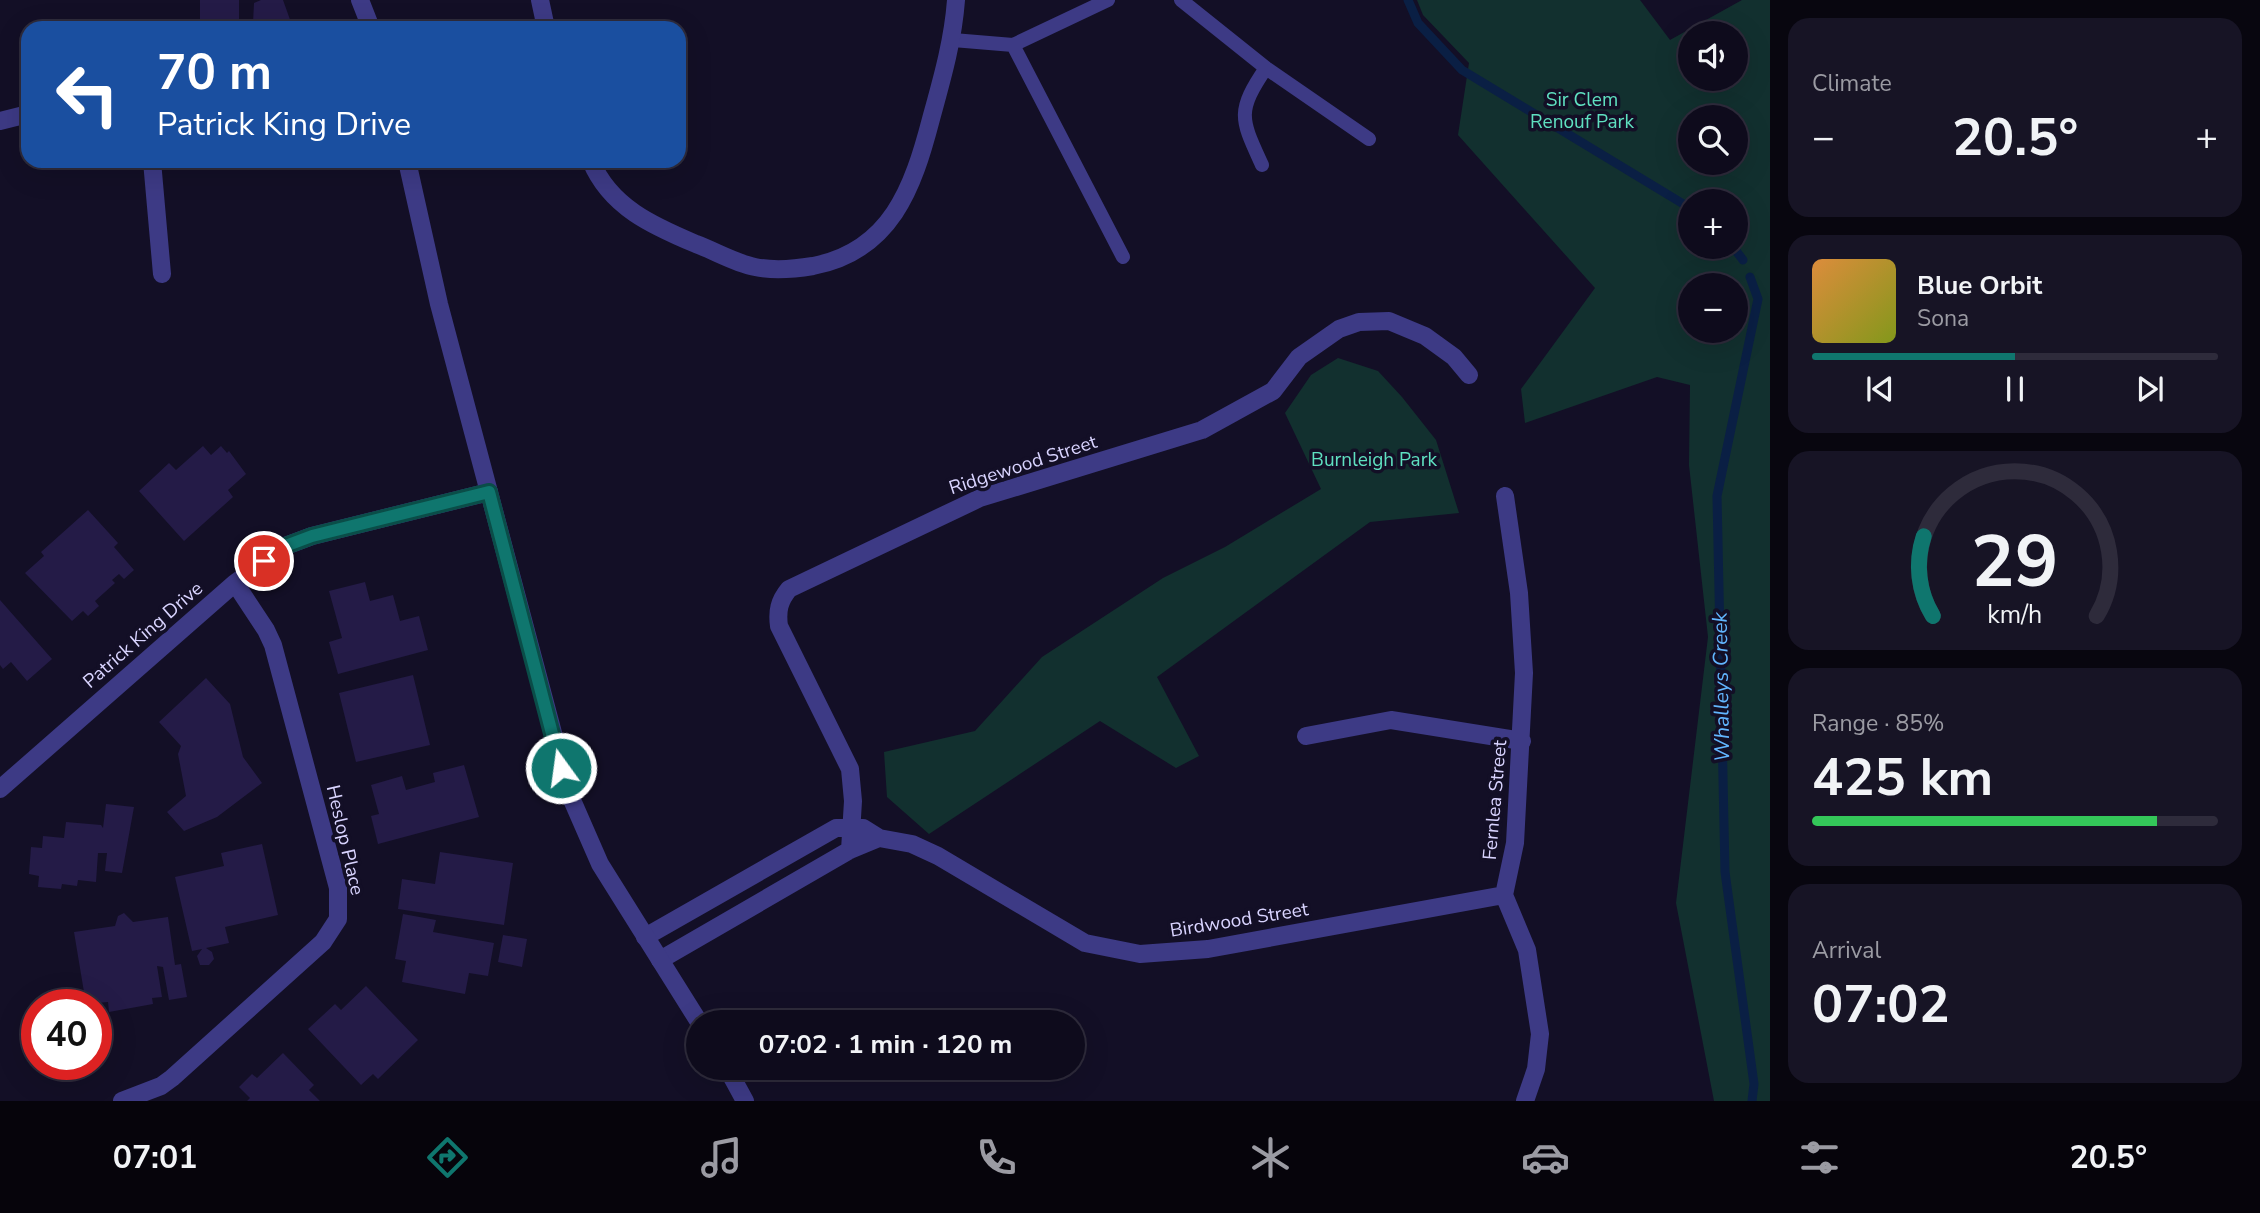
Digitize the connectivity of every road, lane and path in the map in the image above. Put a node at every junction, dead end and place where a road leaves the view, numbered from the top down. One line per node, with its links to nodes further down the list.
1 (360, 0): 6 (street)
2 (540, 0): 7 (street)
3 (956, 0): 8 (street)
4 (1108, 0): 9 (lane)
5 (1181, 0): 10 (lane)
6 (368, 21)
7 (544, 21)
8 (953, 40): 9 (lane); 17 (street)
9 (1013, 45): 18 (lane)
10 (1266, 68): 13 (lane); 14 (lane)
11 (21, 116): 12 (street)
12 (0, 121)
13 (1369, 139)
14 (1262, 165)
15 (153, 168): 19 (street)
16 (409, 168): 21 (street)
17 (596, 168)
18 (1123, 257)
19 (162, 274)
20 (1469, 375): 27 (street, Ridgewood Street)
21 (489, 492): 23 (street, Patrick King Drive); 31 (street)
22 (1505, 496): 25 (street, Fernlea Street)
23 (235, 583): 26 (street, Patrick King Drive); 35 (street, Heslop Place)
24 (1306, 736): 25 (street)
25 (1522, 741): 30 (street, Fernlea Street)
26 (0, 789)
27 (851, 826): 28 (street, Birdwood Street); 29 (street, Ridgewood Street); 31 (street)
28 (879, 838): 29 (street); 30 (street, Birdwood Street)
29 (850, 850): 32 (street)
30 (1504, 895): 37 (street)
31 (645, 937): 32 (street)
32 (660, 960): 33 (street)
33 (691, 1010)
34 (734, 1080): 36 (street)
35 (122, 1101)
36 (745, 1101)
37 (1525, 1101)

